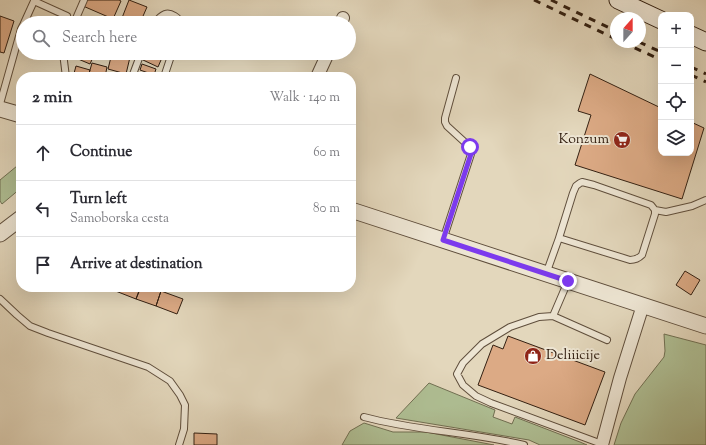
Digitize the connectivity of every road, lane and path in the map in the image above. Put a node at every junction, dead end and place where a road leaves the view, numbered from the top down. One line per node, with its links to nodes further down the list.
1 (84, 0): 6 (lane)
2 (618, 0): 9 (main road)
3 (35, 1): 4 (lane); 5 (lane)
4 (27, 16)
5 (67, 16)
6 (77, 16)
7 (161, 16): 8 (lane)
8 (173, 16)
9 (658, 19)
10 (694, 36): 11 (main road)
11 (706, 42)
12 (16, 47): 22 (lane)
13 (64, 60): 17 (lane)
14 (138, 60): 18 (lane)
15 (170, 60): 19 (lane)
16 (325, 60): 20 (street)
17 (65, 72)
18 (134, 72)
19 (166, 72)
20 (319, 72)
21 (456, 78): 31 (lane)
22 (0, 104)
23 (0, 110): 24 (street)
24 (16, 114)
25 (706, 200): 26 (lane)
26 (655, 210): 30 (lane); 30 (lane)
27 (356, 212): 31 (street)
28 (16, 222): 29 (street)
29 (0, 234)
30 (559, 238): 32 (lane)
31 (443, 240): 32 (street)
32 (546, 274): 33 (street)
33 (568, 281): 35 (street); 36 (lane)
34 (0, 299): 40 (lane)
35 (643, 306): 37 (street); 42 (street)
36 (553, 316): 38 (lane); 42 (lane)
37 (706, 326)
38 (607, 340)
39 (364, 417): 41 (lane)
40 (179, 445)
41 (524, 445)
42 (602, 445)

